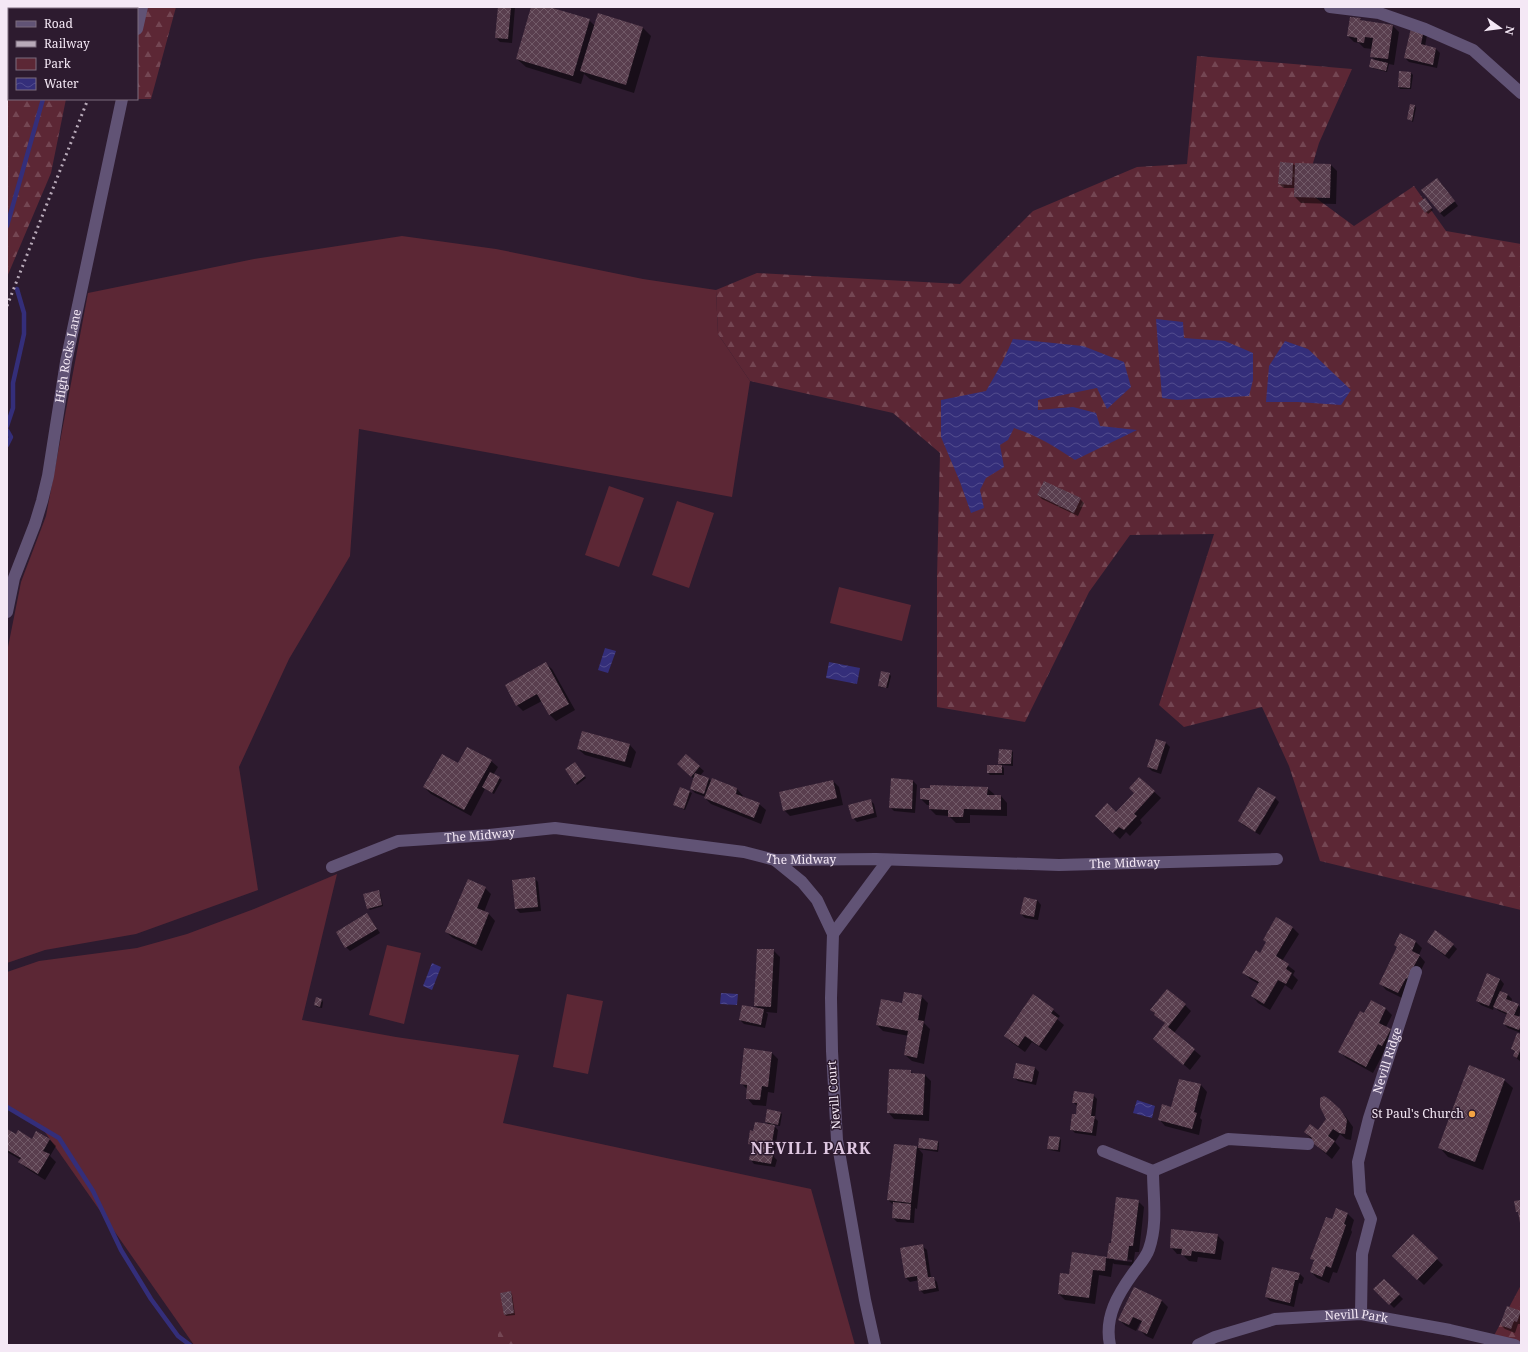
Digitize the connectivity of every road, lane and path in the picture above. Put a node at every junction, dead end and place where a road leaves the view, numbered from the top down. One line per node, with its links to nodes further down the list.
1 (142, 7): 3 (street)
2 (1330, 7): 4 (street)
3 (138, 25)
4 (1521, 93)
5 (122, 100): 6 (street, High Rocks Lane)
6 (7, 612)
7 (1278, 859): 9 (street, The Midway)
8 (775, 860): 9 (street, The Midway); 10 (street, The Midway); 11 (street)
9 (888, 860): 11 (street)
10 (332, 866)
11 (833, 934): 17 (street, Nevill Court)
12 (1416, 972): 16 (street, Nevill Ridge)
13 (1308, 1144): 15 (street)
14 (1103, 1151): 15 (street)
15 (1153, 1171): 18 (street)
16 (1361, 1314): 19 (street, Nevill Park); 20 (street, Nevill Park)
17 (875, 1345)
18 (1110, 1345)
19 (1198, 1345)
20 (1515, 1345)

